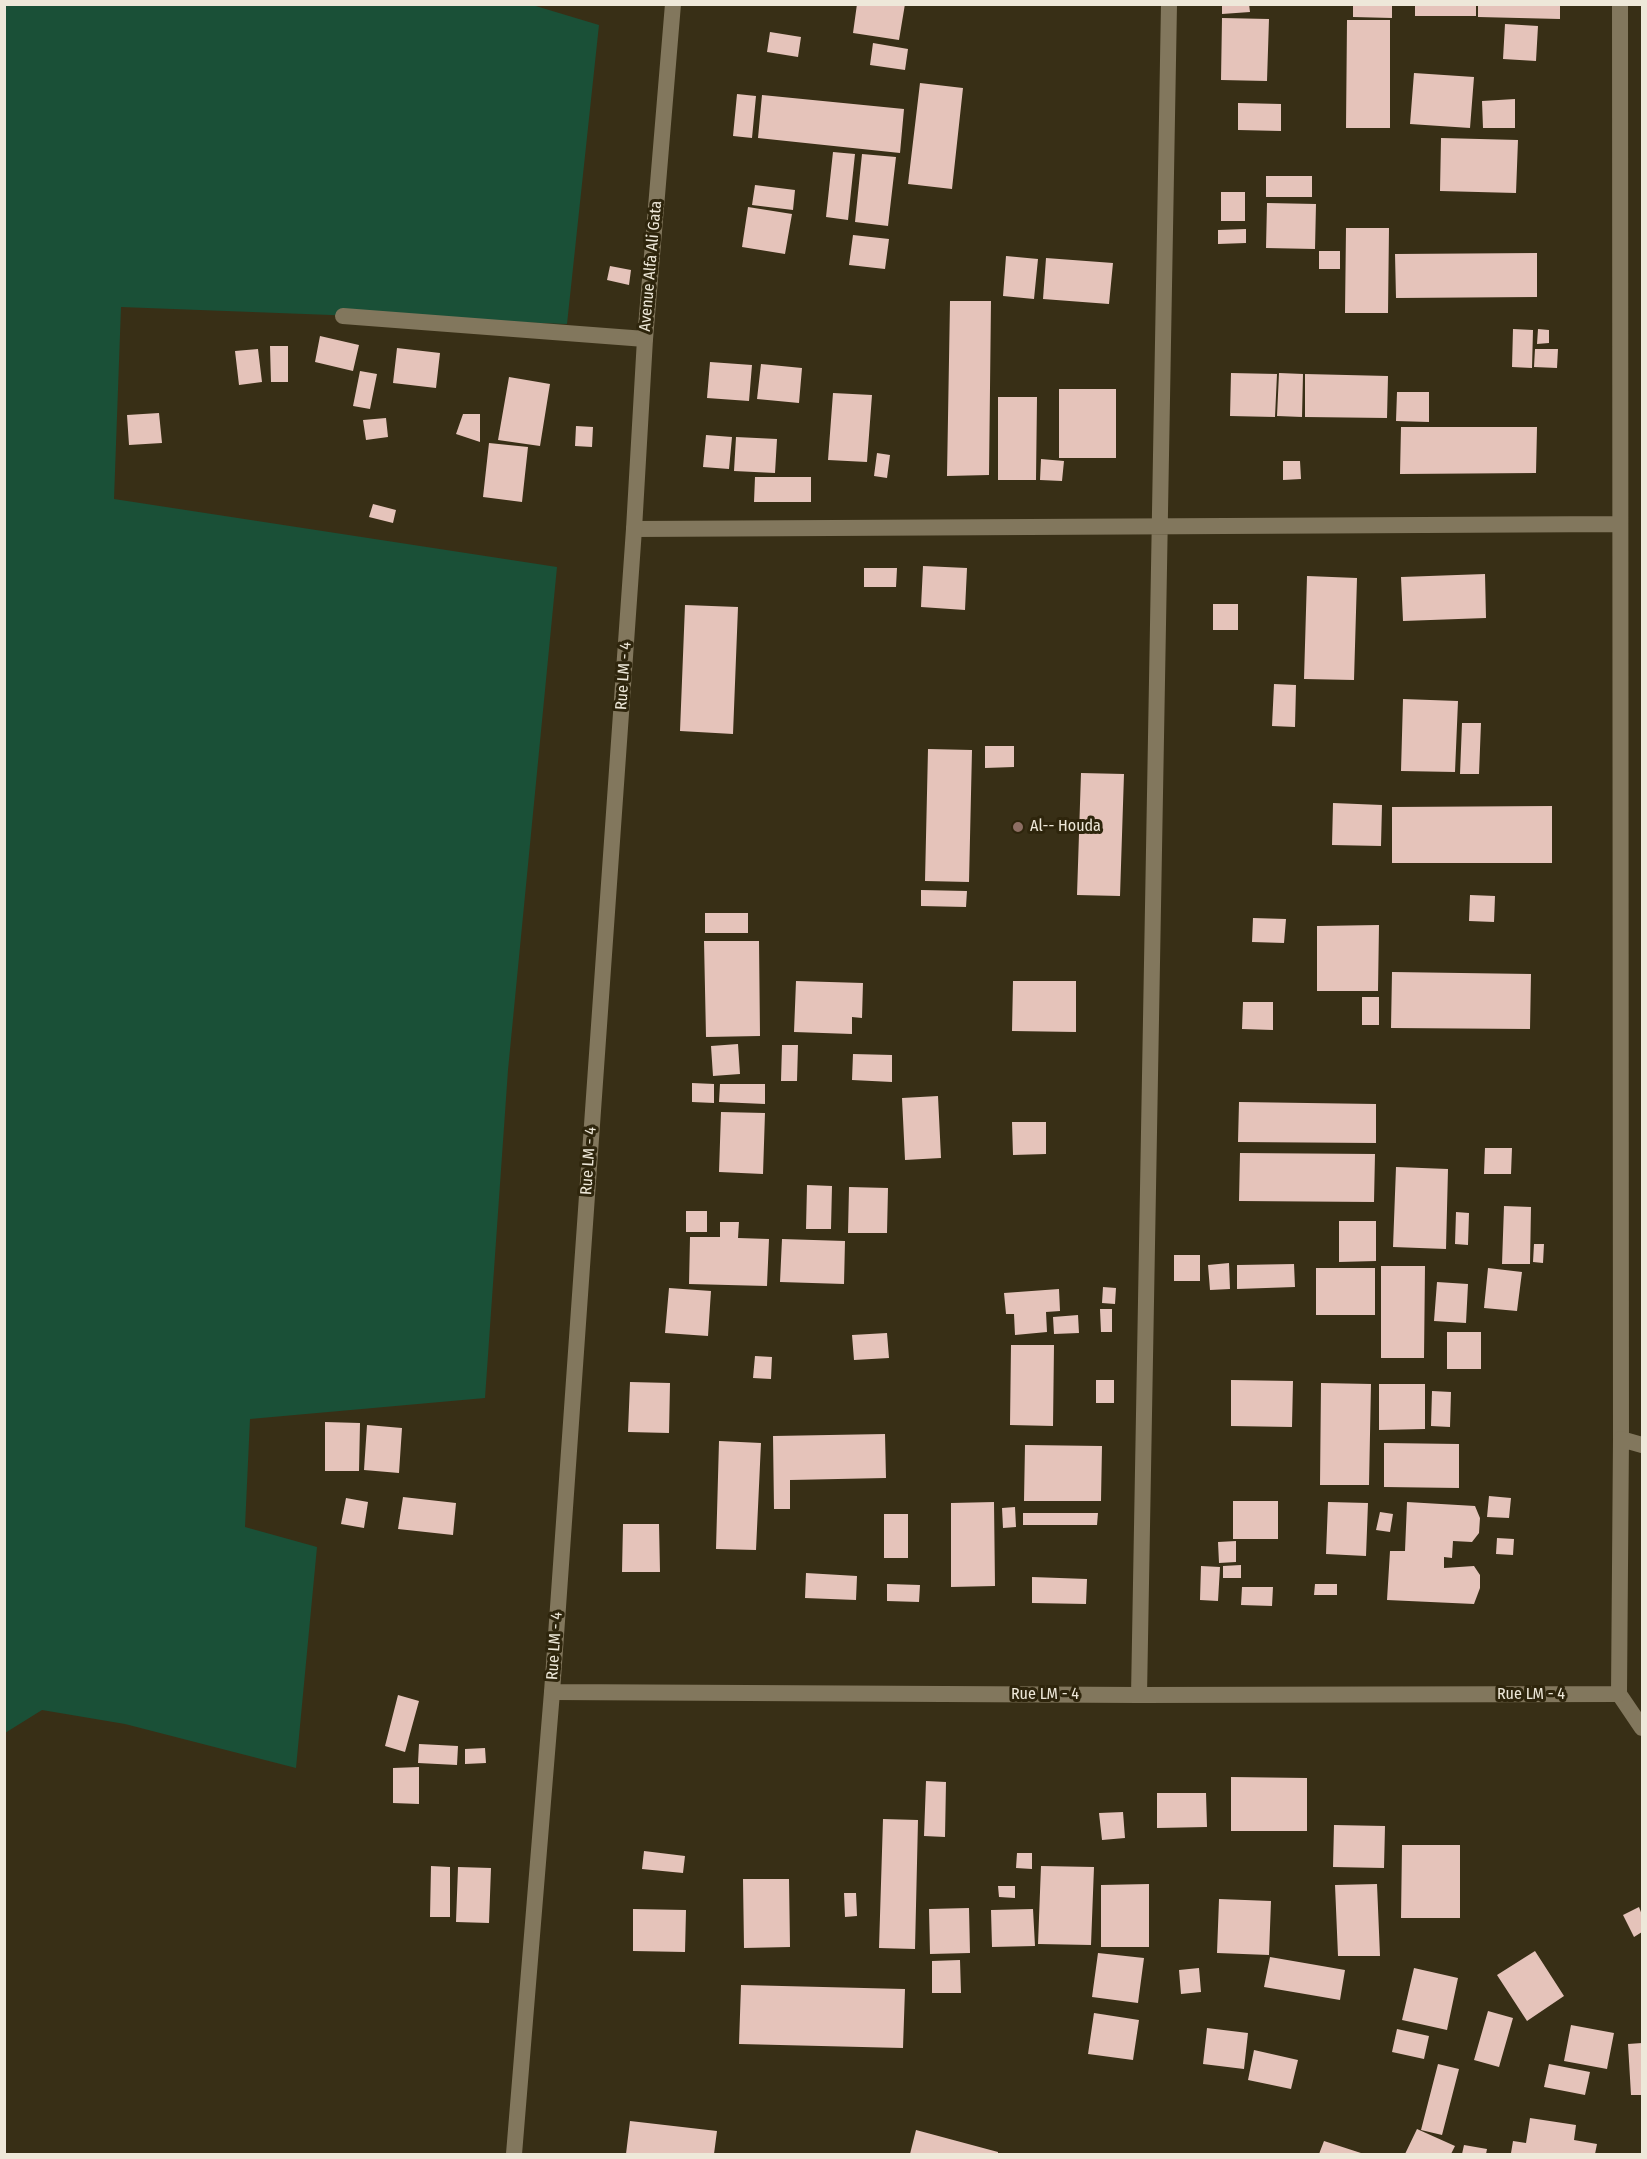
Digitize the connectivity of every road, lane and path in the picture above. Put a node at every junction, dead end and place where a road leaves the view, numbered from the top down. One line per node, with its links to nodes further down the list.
1 (673, 4): 5 (street, Avenue Alfa Ali Gata)
2 (1168, 4): 7 (street)
3 (1620, 4): 6 (street)
4 (343, 316): 5 (street)
5 (645, 339): 8 (street, Avenue Alfa Ali Gata)
6 (1620, 524): 7 (street); 9 (street)
7 (1159, 526): 8 (street); 13 (street)
8 (634, 529): 11 (street, Rue LM - 4)
9 (1621, 1439): 10 (street); 12 (street)
10 (1642, 1445)
11 (552, 1692): 13 (street, Rue LM - 4); 15 (street)
12 (1619, 1694): 13 (street, Rue LM - 4); 14 (street)
13 (1139, 1695)
14 (1642, 1728)
15 (514, 2154)

